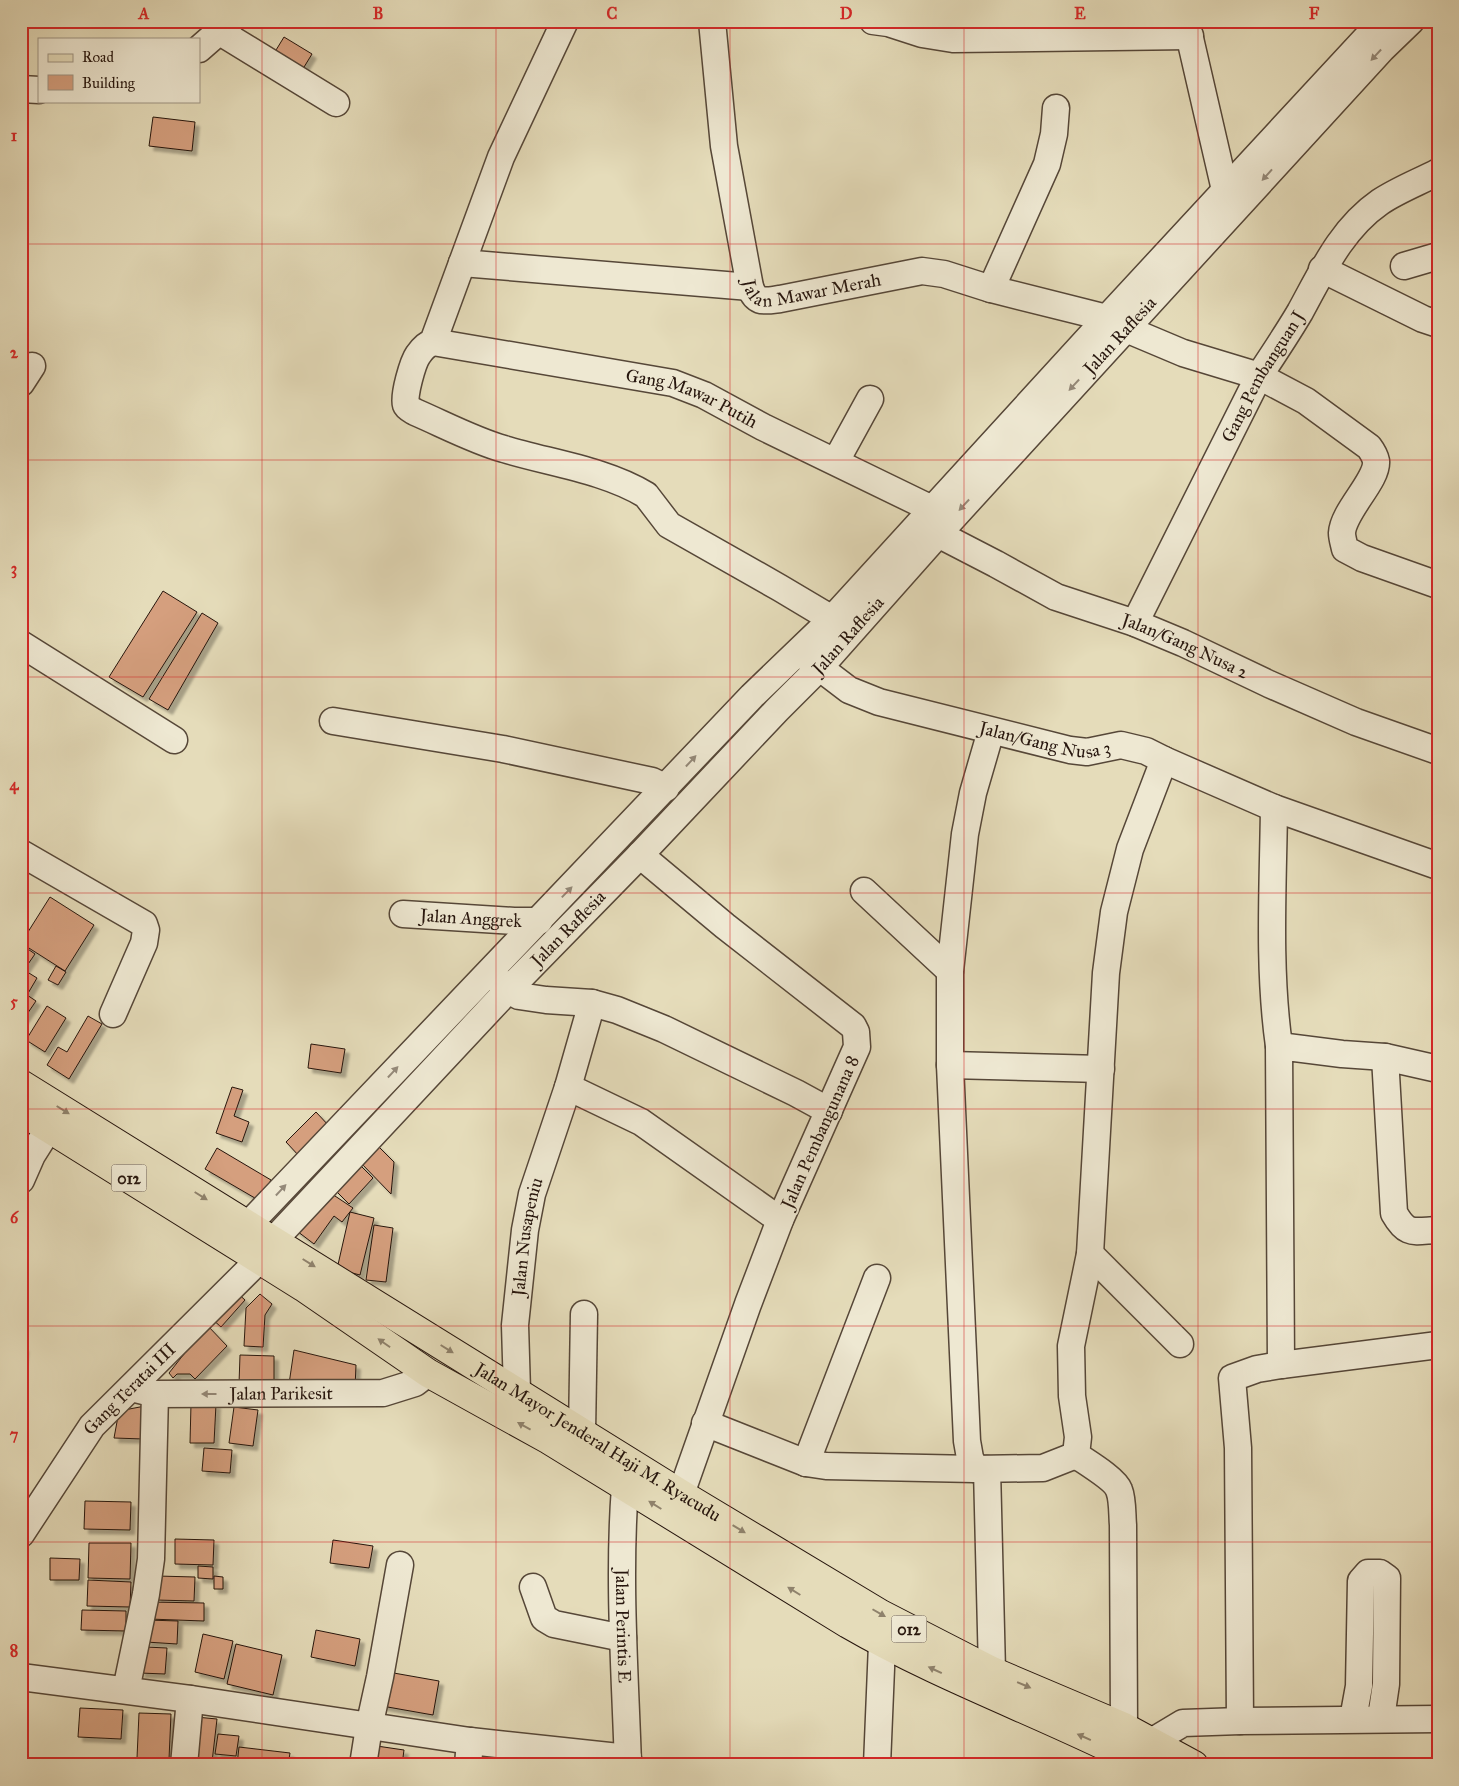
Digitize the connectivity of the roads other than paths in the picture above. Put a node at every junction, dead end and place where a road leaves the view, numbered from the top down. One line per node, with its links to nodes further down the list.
1 (565, 21): 17 (street)
2 (712, 21): 20 (street, Jalan Mawar Merah)
3 (873, 21): 7 (street)
4 (1382, 21): 15 (street, Jalan Raflesia)
5 (1411, 21): 15 (street, Jalan Raflesia, one-way to 15)
6 (225, 26): 9 (street); 12 (street)
7 (922, 28): 8 (street)
8 (1188, 29): 15 (street)
9 (200, 48)
10 (21, 89): 11 (street)
11 (38, 90)
12 (336, 103)
13 (1056, 108): 21 (street)
14 (1438, 172): 19 (street, Gang Pembanguan J)
15 (1232, 198): 22 (street, Jalan Raflesia)
16 (1438, 256): 18 (street)
17 (462, 263): 20 (street); 24 (street)
18 (1404, 266)
19 (1322, 269): 23 (street); 25 (street, Gang Pembanguan J)
20 (750, 287): 21 (street, Jalan Mawar Merah)
21 (991, 289): 22 (street, Jalan Mawar Merah)
22 (1116, 324): 25 (street, Jalan Mawar Merah); 28 (street, Jalan Raflesia)
23 (1438, 324)
24 (433, 342): 27 (street, Gang Mawar Putih); 31 (street)
25 (1259, 376): 30 (street, Jalan Mawar Merah); 32 (street, Gang Pembanguan J)
26 (870, 399): 27 (street)
27 (836, 462): 28 (street, Gang Mawar Putih)
28 (936, 522): 29 (street, Jalan Raflesia); 32 (street, Jalan/Gang Nusa 2)
29 (905, 556): 31 (street, Jalan Raflesia); 34 (street, Jalan Raflesia)
30 (1438, 585)
31 (832, 619): 34 (street, Jalan Raflesia)
32 (1134, 623): 38 (street, Jalan/Gang Nusa 2)
33 (21, 644): 37 (street)
34 (808, 659): 36 (street, Jalan/Gang Nusa 3); 40 (street, Jalan Raflesia, one-way to 34); 43 (street, Jalan Raflesia)
35 (333, 721): 40 (street)
36 (991, 731): 39 (street, Jalan/Gang Nusa 3); 48 (street)
37 (174, 740)
38 (1438, 751)
39 (1164, 760): 41 (street, Jalan/Gang Nusa 3); 55 (street)
40 (666, 788): 47 (street, Jalan Raflesia, one-way to 40)
41 (1274, 808): 44 (street, Jalan/Gang Nusa 3); 52 (street)
42 (21, 853): 51 (street)
43 (640, 855): 49 (street, Jalan Raflesia); 60 (street, Jalan Pembangunana 8)
44 (1438, 866)
45 (864, 891): 48 (street)
46 (403, 914): 47 (street, Jalan Anggrek)
47 (539, 921): 49 (street, Jalan Raflesia)
48 (950, 971): 54 (street)
49 (498, 980): 50 (street); 65 (street, Jalan Raflesia)
50 (592, 1003): 58 (street, Jalan Nusapeniu); 60 (street)
51 (113, 1014)
52 (1279, 1046): 53 (street); 71 (street)
53 (1385, 1057): 56 (street); 64 (street)
54 (950, 1065): 55 (street); 80 (street)
55 (1101, 1069): 66 (street)
56 (1438, 1069)
57 (21, 1084): 65 (main road, Jalan Mayor Jenderal Haji M. Ryacudu, one-way to 65)
58 (568, 1087): 63 (street); 74 (street, Jalan Nusapeniu)
59 (21, 1111): 61 (main road, Jalan Mayor Jenderal Haji M. Ryacudu / 012)
60 (829, 1111): 63 (street, Jalan Pembangunana 8)
61 (49, 1128): 62 (street); 65 (main road, Jalan Mayor Jenderal Haji M. Ryacudu / 012)
62 (21, 1180)
63 (780, 1220): 75 (street, Jalan Pembangunana 8)
64 (1438, 1230)
65 (256, 1242): 72 (main road, Jalan Mayor Jenderal Haji M. Ryacudu, one-way to 65); 73 (street, Gang Teratai III); 74 (main road, Jalan Mayor Jenderal Haji M. Ryacudu, one-way to 74)
66 (1090, 1254): 69 (street); 78 (street)
67 (876, 1278): 79 (street)
68 (584, 1314): 76 (street)
69 (1180, 1344)
70 (1438, 1345): 71 (street)
71 (1281, 1365): 95 (street)
72 (428, 1373): 73 (street, Jalan Parikesit, one-way to 73); 77 (main road, Jalan Mayor Jenderal Haji M. Ryacudu, one-way to 72)
73 (143, 1391): 83 (street, Gang Teratai III); 90 (street)
74 (521, 1394): 76 (main road, Jalan Mayor Jenderal Haji M. Ryacudu); 77 (main road)
75 (705, 1423): 79 (street); 82 (street, Jalan Pembangunana 8)
76 (582, 1432): 81 (main road, Jalan Mayor Jenderal Haji M. Ryacudu)
77 (549, 1440): 81 (main road, Jalan Mayor Jenderal Haji M. Ryacudu)
78 (1076, 1455): 80 (street); 97 (street)
79 (806, 1463): 80 (street)
80 (981, 1469): 88 (street)
81 (626, 1478): 82 (main road, Jalan Mayor Jenderal Haji M. Ryacudu / 012); 86 (street, Jalan Perintis E); 87 (main road, Jalan Mayor Jenderal Haji M. Ryacudu / 012, one-way to 81)
82 (681, 1494): 88 (main road, Jalan Mayor Jenderal Haji M. Ryacudu / 012, one-way to 88)
83 (21, 1534)
84 (400, 1565): 96 (street)
85 (533, 1587): 86 (street)
86 (623, 1638): 100 (street, Jalan Perintis E)
87 (882, 1644): 97 (main road, Jalan Mayor Jenderal Haji M. Ryacudu / 012, one-way to 87); 103 (street)
88 (992, 1671): 97 (main road, Jalan Mayor Jenderal Haji M. Ryacudu / 012, one-way to 97)
89 (21, 1677): 90 (street)
90 (126, 1690): 91 (street)
91 (190, 1699): 96 (street); 101 (street)
92 (1381, 1718): 93 (street); 93 (street); 94 (street)
93 (1353, 1719): 95 (street)
94 (1438, 1719)
95 (1240, 1720): 99 (street)
96 (369, 1727): 98 (street); 102 (street)
97 (1120, 1748): 99 (main road, Jalan Mayor Jenderal Haji M. Ryacudu / 012)
98 (469, 1753): 100 (street)
99 (1148, 1753): 104 (main road, Jalan Mayor Jenderal Haji M. Ryacudu / 012)
100 (628, 1762)
101 (184, 1765)
102 (363, 1765)
103 (877, 1765)
104 (1194, 1765)

